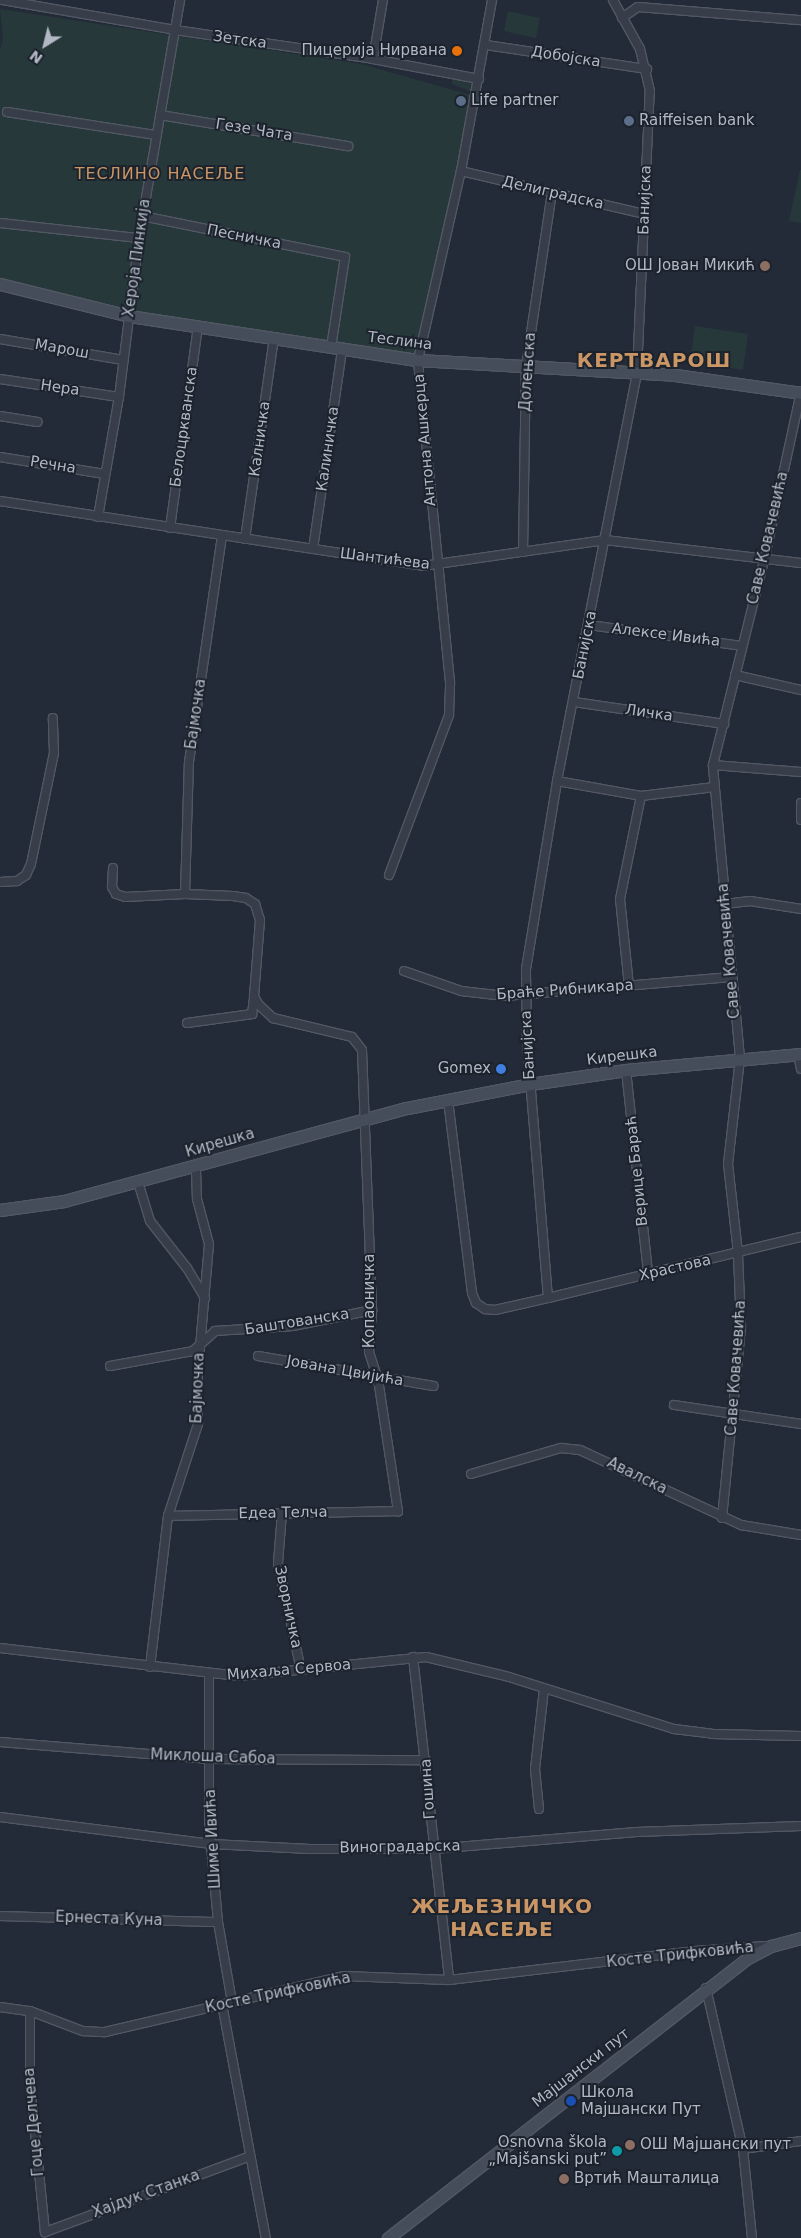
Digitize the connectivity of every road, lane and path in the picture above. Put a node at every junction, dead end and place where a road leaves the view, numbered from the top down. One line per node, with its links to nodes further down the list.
1 (2, 0): 8 (street, Зетска)
2 (180, 0): 8 (street, Хероја Пинкија)
3 (383, 0): 10 (street)
4 (492, 0): 9 (street, Антона Ашкерца)
5 (613, 0): 6 (street, Банијска)
6 (622, 18): 7 (street); 11 (street, Банијска)
7 (801, 20)
8 (175, 30): 10 (street, Зетска); 14 (street, Хероја Пинкија)
9 (486, 45): 11 (street, Добојска); 12 (street, Антона Ашкерца)
10 (373, 59): 12 (street, Зетска)
11 (647, 69): 19 (street, Банијска)
12 (479, 79): 17 (street, Антона Ашкерца)
13 (7, 112): 15 (street)
14 (160, 115): 15 (street, Хероја Пинкија); 16 (street, Гезе Чата)
15 (156, 135): 20 (street, Хероја Пинкија)
16 (348, 146)
17 (461, 171): 18 (street, Делиградска); 31 (street, Антона Ашкерца)
18 (552, 193): 19 (street, Делиградска); 32 (street, Долењска)
19 (644, 214): 33 (street, Банијска)
20 (142, 216): 22 (street, Хероја Пинкија); 23 (street, Песничка)
21 (0, 223): 22 (street)
22 (138, 238): 25 (street, Хероја Пинкија)
23 (345, 257): 29 (street, Калиничка)
24 (0, 284): 25 (street, Теслина)
25 (129, 316): 26 (street, Теслина); 30 (street, Хероја Пинкија)
26 (198, 326): 28 (street, Теслина); 43 (street, Белоцркванска)
27 (0, 338): 30 (street, Марош)
28 (274, 338): 29 (street, Теслина); 45 (street, Калничка)
29 (336, 348): 31 (street, Теслина); 47 (street, Калиничка)
30 (123, 360): 36 (street, Хероја Пинкија)
31 (418, 360): 32 (street, Теслина); 51 (street, Антона Ашкерца)
32 (526, 366): 33 (street, Теслина); 48 (street, Долењска)
33 (637, 372): 35 (street, Теслина); 46 (street, Банијска)
34 (0, 380): 36 (street, Нера)
35 (801, 392): 49 (street, Саве Ковачевића)
36 (119, 397): 40 (street, Хероја Пинкија)
37 (0, 416): 38 (street)
38 (38, 422)
39 (0, 457): 40 (street, Речна)
40 (106, 474): 42 (street, Хероја Пинкија)
41 (0, 501): 42 (street, Шантићева)
42 (98, 516): 43 (street, Шантићева)
43 (170, 528): 44 (street, Шантићева)
44 (222, 536): 45 (street, Шантићева); 69 (street, Бајмочка)
45 (245, 538): 47 (street, Шантићева)
46 (605, 540): 48 (street, Шантићева); 49 (street, Шантићева); 52 (street, Банијска)
47 (313, 549): 51 (street, Шантићева)
48 (523, 552): 51 (street, Шантићева)
49 (765, 557): 50 (street, Шантићева); 53 (street, Саве Ковачевића)
50 (801, 563)
51 (437, 565): 67 (street, Антона Ашкерца)
52 (589, 625): 53 (street, Алексе Ивића); 56 (street, Банијска)
53 (742, 646): 54 (street, Саве Ковачевића)
54 (735, 675): 55 (street); 58 (street, Саве Ковачевића)
55 (801, 690)
56 (574, 702): 58 (street, Личка); 61 (street, Банијска)
57 (53, 718): 68 (street)
58 (724, 724): 59 (street, Саве Ковачевића)
59 (713, 765): 60 (street); 62 (street, Саве Ковачевића)
60 (801, 772)
61 (557, 781): 63 (street); 75 (street, Банијска)
62 (714, 787): 63 (street); 70 (street, Саве Ковачевића)
63 (641, 796): 74 (street)
64 (801, 804): 65 (street)
65 (801, 820)
66 (113, 868): 69 (street)
67 (389, 875)
68 (0, 882)
69 (185, 894): 76 (street)
70 (725, 904): 71 (street); 73 (street, Саве Ковачевића)
71 (801, 909)
72 (404, 971): 75 (street, Браће Рибникара)
73 (731, 977): 74 (street, Браће Рибникара); 81 (street, Саве Ковачевића)
74 (628, 986): 75 (street, Браће Рибникара)
75 (526, 993): 84 (street, Банијска)
76 (254, 996): 77 (street); 78 (street)
77 (252, 1014): 78 (street); 79 (street)
78 (265, 1014): 86 (street)
79 (187, 1023)
80 (800, 1054): 81 (street, Кирешка); 82 (street)
81 (740, 1058): 83 (street, Кирешка); 91 (street, Саве Ковачевића)
82 (801, 1069)
83 (626, 1070): 84 (street, Кирешка); 92 (street, Верице Бараћ)
84 (530, 1084): 85 (street, Кирешка); 94 (street, Банијска)
85 (448, 1100): 86 (street, Кирешка); 94 (street)
86 (365, 1119): 87 (street, Кирешка); 95 (street, Копаоничка)
87 (196, 1166): 88 (street, Кирешка); 93 (street, Бајмочка)
88 (138, 1182): 89 (street, Кирешка); 93 (street)
89 (0, 1210)
90 (801, 1237): 91 (street, Храстова)
91 (738, 1253): 92 (street, Храстова); 102 (street, Саве Ковачевића)
92 (648, 1273): 94 (street, Храстова)
93 (205, 1298): 96 (street, Бајмочка)
94 (548, 1298)
95 (372, 1310): 96 (street, Баштованска); 99 (street, Копаоничка)
96 (200, 1346): 98 (street, Баштованска); 107 (street, Бајмочка)
97 (258, 1356): 99 (street, Јована Цвијића)
98 (110, 1366)
99 (378, 1379): 100 (street, Јована Цвијића); 105 (street, Копаоничка)
100 (433, 1386)
101 (674, 1405): 102 (street)
102 (735, 1414): 103 (street); 108 (street, Саве Ковачевића)
103 (801, 1424)
104 (471, 1474): 108 (street, Авалска)
105 (398, 1511): 106 (street, Едеа Телча)
106 (282, 1513): 107 (street, Едеа Телча); 113 (street, Зворничка)
107 (168, 1516): 112 (street, Бајмочка)
108 (722, 1518): 109 (street, Авалска)
109 (801, 1535)
110 (0, 1648): 112 (street, Михаља Сервоа)
111 (413, 1658): 113 (street, Михаља Сервоа); 115 (street, Михаља Сервоа); 119 (street, Гошина)
112 (150, 1667): 114 (street, Михаља Сервоа)
113 (302, 1670): 114 (street, Михаља Сервоа)
114 (208, 1675): 118 (street, Шиме Ивића)
115 (544, 1689): 116 (street, Михаља Сервоа); 120 (street)
116 (801, 1736)
117 (0, 1742): 118 (street, Миклоша Сабоа)
118 (210, 1759): 119 (street, Миклоша Сабоа); 123 (street, Шиме Ивића)
119 (426, 1760): 124 (street, Гошина)
120 (539, 1809)
121 (0, 1817): 123 (street, Виноградарска)
122 (801, 1826): 124 (street, Виноградарска)
123 (212, 1844): 124 (street, Виноградарска); 126 (street, Шиме Ивића)
124 (433, 1849): 129 (street, Гошина)
125 (0, 1916): 126 (street, Ернеста Куна)
126 (218, 1922): 131 (street, Шиме Ивића)
127 (801, 1938): 128 (street, Мајшански пут)
128 (771, 1946): 129 (street, Косте Трифковића); 130 (street, Мајшански пут)
129 (449, 1980): 131 (street, Косте Трифковића)
130 (706, 1988): 136 (street); 140 (street, Мајшански пут)
131 (232, 2002): 132 (street, Косте Трифковића)
132 (222, 2004): 134 (street, Косте Трифковића); 137 (street)
133 (0, 2007): 134 (street, Косте Трифковића)
134 (30, 2011): 138 (street, Гоце Делчева)
135 (801, 2141): 136 (street)
136 (743, 2149): 141 (street)
137 (248, 2157): 138 (street, Хајдук Станка); 139 (street)
138 (45, 2232)
139 (266, 2238)
140 (388, 2238)
141 (752, 2238)

